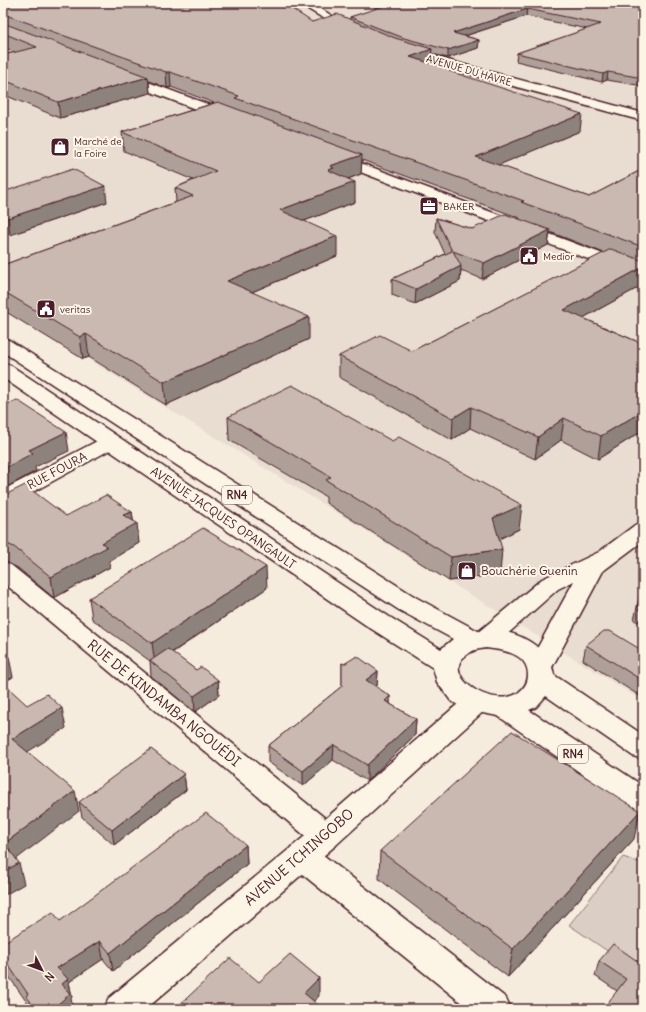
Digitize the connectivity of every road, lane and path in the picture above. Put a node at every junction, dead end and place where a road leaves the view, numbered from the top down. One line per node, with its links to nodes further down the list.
1 (303, 3): 2 (main road)
2 (365, 36)
3 (392, 46): 5 (main road, AVENUE DU HAVRE)
4 (107, 71): 6 (main road)
5 (643, 118)
6 (241, 122)
7 (323, 153): 8 (main road)
8 (643, 275)
9 (3, 344): 16 (main road, RN4)
10 (3, 369): 11 (main road, AVENUE JACQUES OPANGAULT / RN4)
11 (110, 442): 12 (main road, RUE FOURA); 17 (main road, AVENUE JACQUES OPANGAULT / RN4)
12 (3, 499)
13 (643, 530): 14 (main road)
14 (623, 547): 16 (main road); 18 (main road)
15 (3, 570): 22 (main road, RUE DE KINDAMBA NGOUÉDI)
16 (480, 639): 17 (main road); 18 (main road, RN4)
17 (445, 664): 19 (main road, RN4)
18 (541, 673): 19 (main road); 20 (main road, RN4)
19 (490, 705): 21 (main road, RN4); 22 (main road, AVENUE TCHINGOBO)
20 (643, 749)
21 (643, 801)
22 (326, 836): 23 (main road, AVENUE TCHINGOBO)
23 (302, 856): 24 (main road, AVENUE TCHINGOBO); 25 (main road)
24 (121, 1009)
25 (494, 1009)

